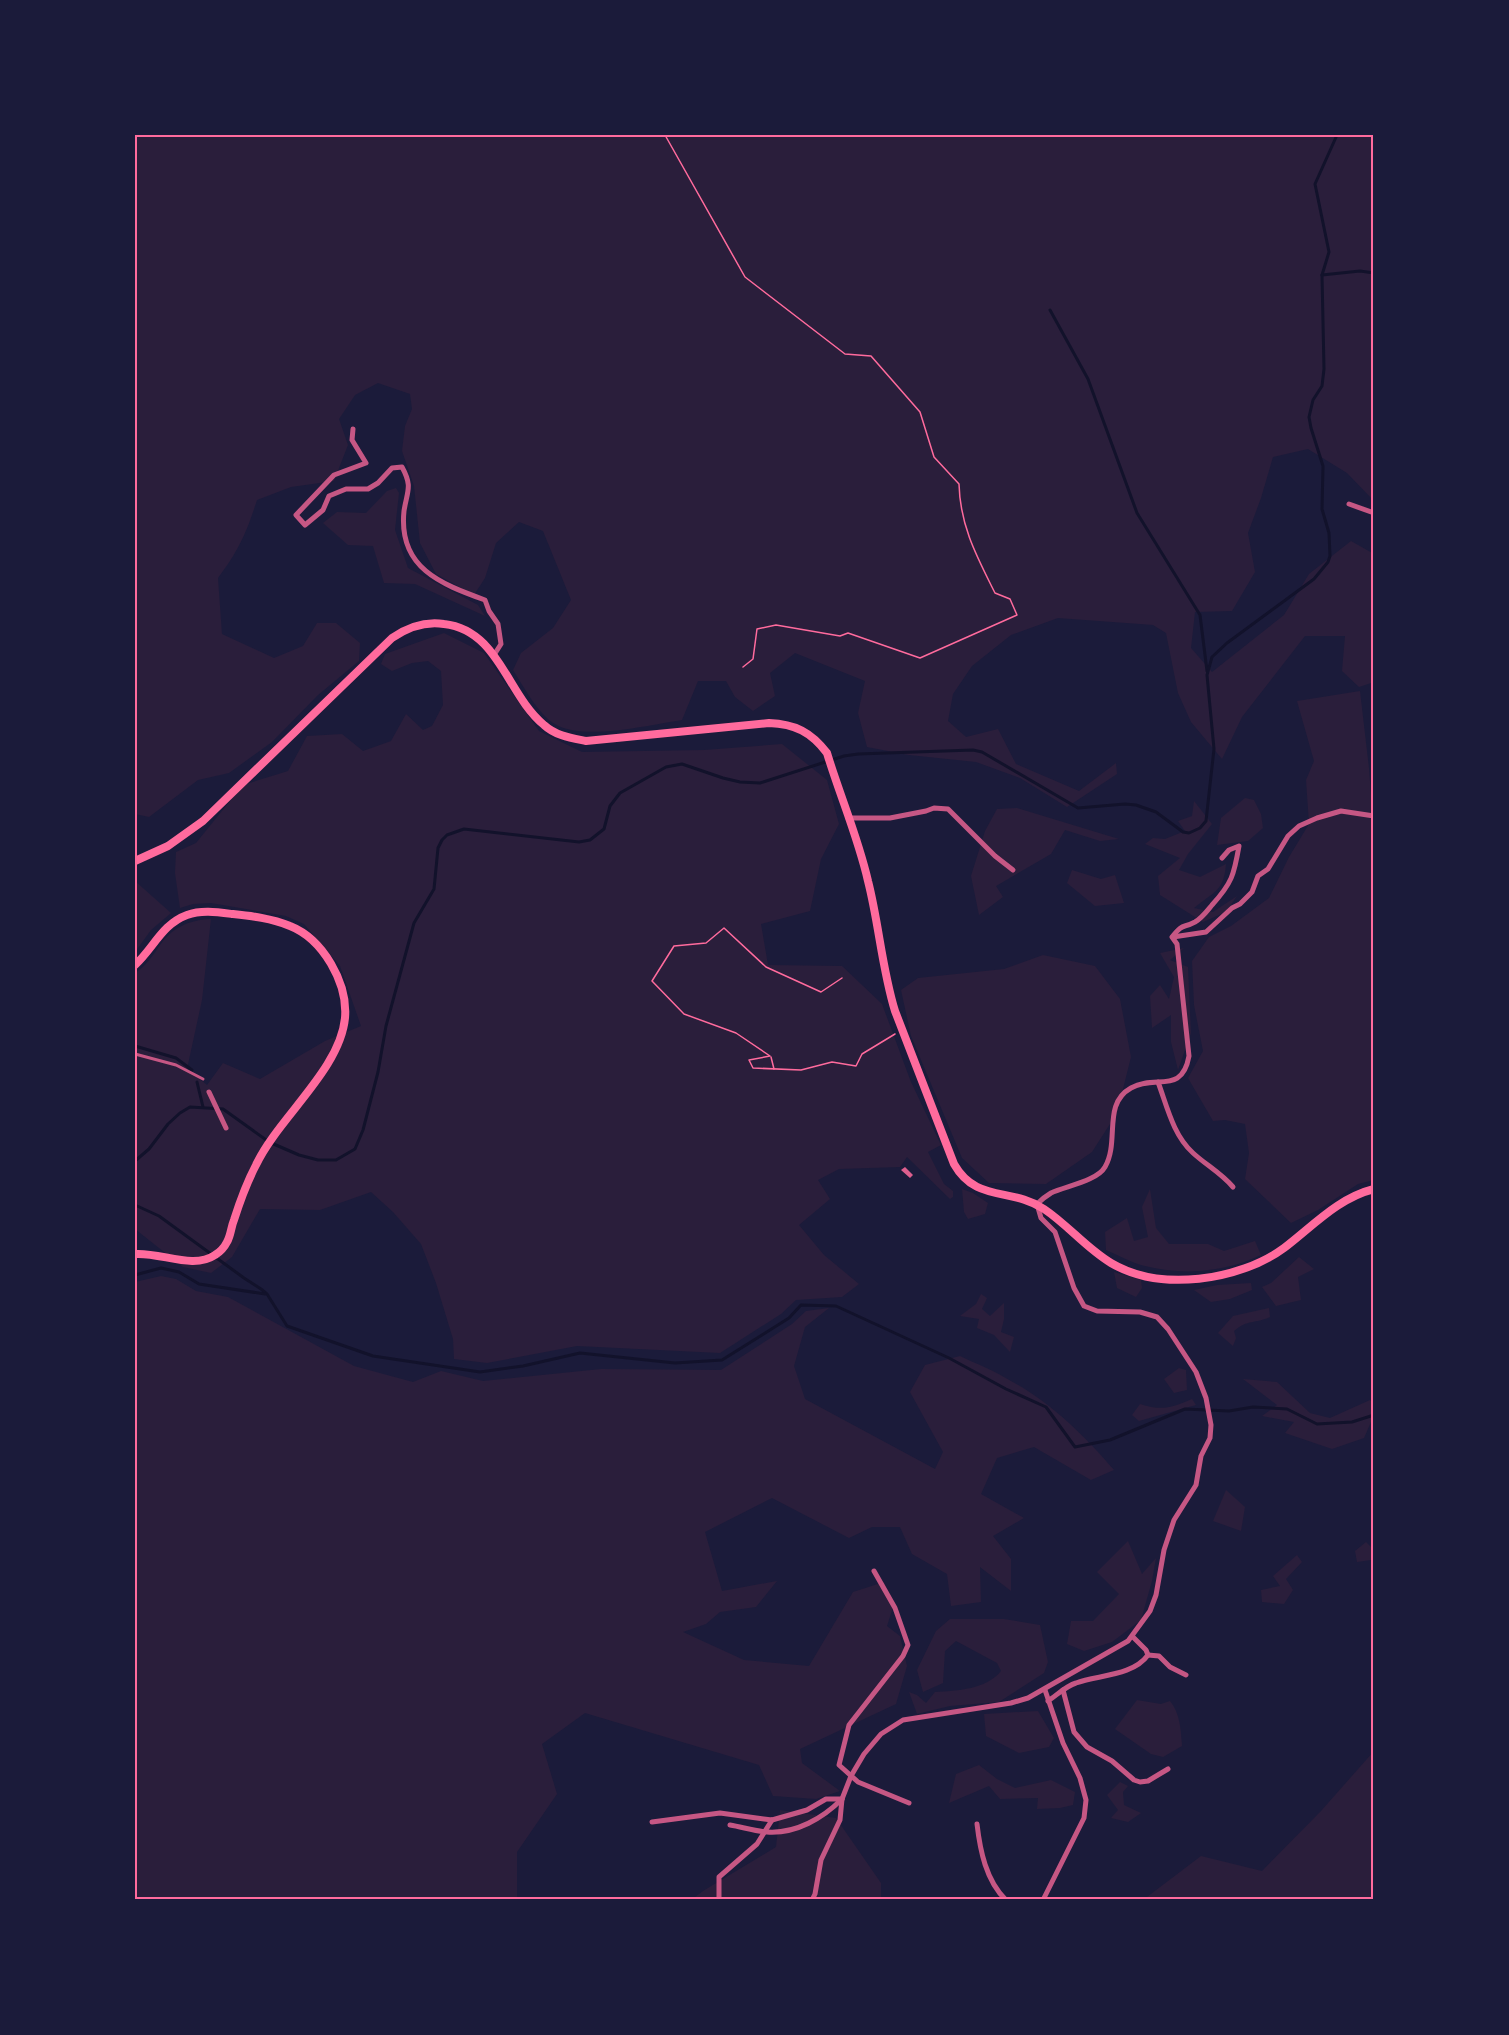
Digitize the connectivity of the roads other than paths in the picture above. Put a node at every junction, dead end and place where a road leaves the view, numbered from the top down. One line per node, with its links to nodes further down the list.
1 (353, 429): 4 (street)
2 (1349, 504): 3 (street)
3 (1374, 513)
4 (494, 655): 6 (main road); 8 (main road)
5 (1374, 816): 10 (street)
6 (848, 818): 9 (street); 19 (main road)
7 (1222, 858): 10 (street)
8 (135, 861)
9 (1013, 870)
10 (1172, 937): 14 (street)
11 (135, 965): 20 (main road)
12 (135, 1054): 13 (lane)
13 (203, 1079)
14 (1158, 1082): 17 (street); 19 (street)
15 (209, 1092): 16 (street)
16 (226, 1128)
17 (1233, 1186)
18 (1374, 1189): 19 (main road)
19 (1037, 1204): 22 (street)
20 (135, 1254)
21 (874, 1571): 29 (street)
22 (1133, 1637): 23 (street); 25 (street)
23 (1148, 1655): 24 (street); 26 (street)
24 (1186, 1675)
25 (1045, 1690): 27 (street); 29 (street)
26 (1063, 1690): 27 (street); 28 (street)
27 (1048, 1701): 40 (street)
28 (1168, 1769)
29 (851, 1776): 30 (street); 31 (street)
30 (842, 1799): 32 (street); 36 (street); 38 (street)
31 (909, 1803)
32 (772, 1820): 33 (street); 36 (street)
33 (651, 1821)
34 (977, 1824): 39 (street)
35 (730, 1825): 36 (street)
36 (765, 1832): 37 (street)
37 (719, 1900)
38 (812, 1900)
39 (1006, 1900)
40 (1043, 1900)

